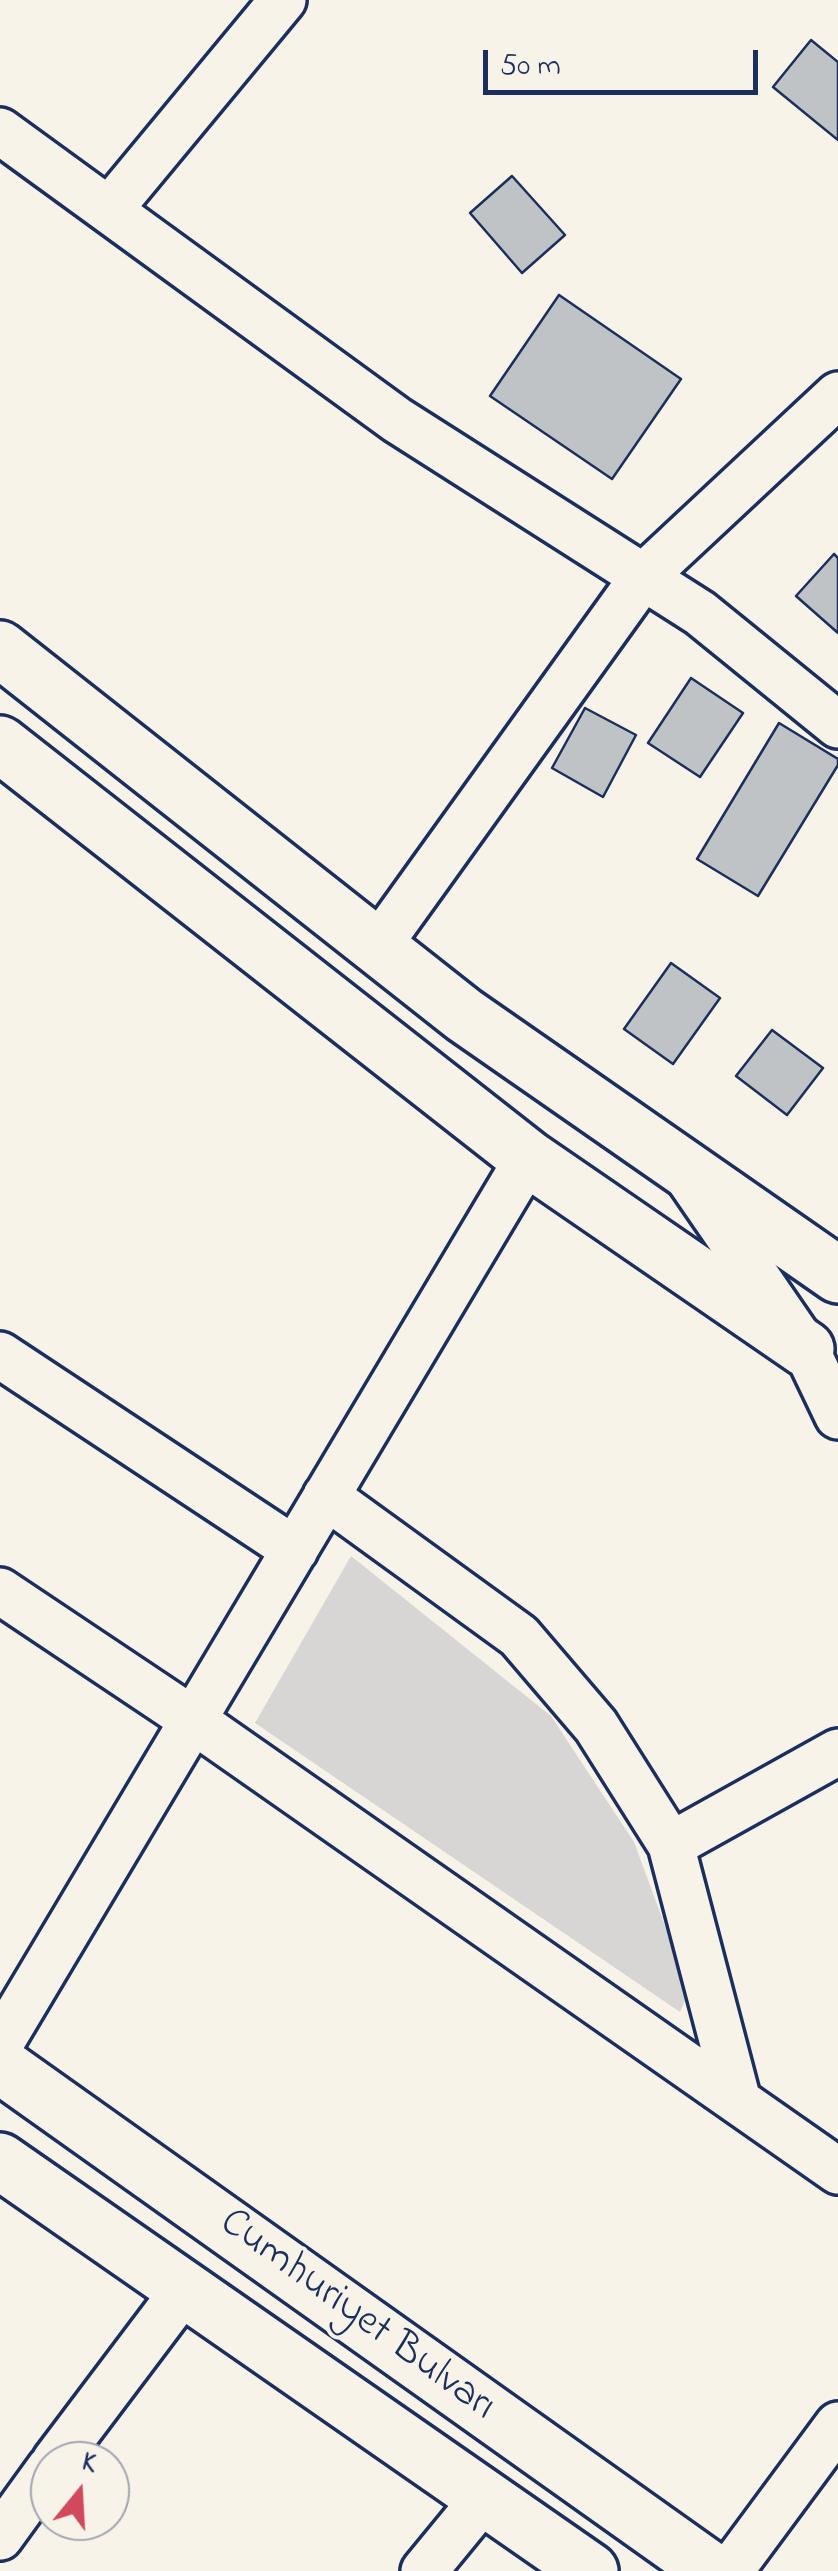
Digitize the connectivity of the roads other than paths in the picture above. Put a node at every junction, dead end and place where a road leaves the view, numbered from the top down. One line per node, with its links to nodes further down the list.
1 (282, 0): 3 (street)
2 (0, 131): 3 (street)
3 (109, 210): 5 (street)
4 (838, 395): 5 (street)
5 (644, 577): 7 (street); 9 (street)
6 (0, 649): 9 (main road)
7 (838, 725)
8 (0, 744): 10 (main road)
9 (378, 946): 11 (main road)
10 (528, 1158): 13 (main road); 16 (street)
11 (681, 1166): 12 (main road); 13 (street)
12 (838, 1275)
13 (806, 1349): 15 (street)
14 (0, 1355): 17 (street)
15 (838, 1416)
16 (326, 1496): 17 (street); 21 (street)
17 (294, 1550): 19 (street)
18 (0, 1591): 19 (street)
19 (193, 1720): 22 (street); 24 (street)
20 (838, 1752): 21 (street)
21 (671, 1845): 24 (street)
22 (0, 2044)
23 (0, 2064): 35 (main road, Cumhuriyet Bulvarı)
24 (738, 2101): 26 (street)
25 (0, 2161): 27 (main road, Cumhuriyet Bulvarı)
26 (838, 2171)
27 (184, 2290): 29 (street); 31 (main road, Cumhuriyet Bulvarı)
28 (838, 2426): 36 (street)
29 (70, 2441)
30 (30, 2496): 32 (street)
31 (484, 2498): 33 (street); 34 (main road, Cumhuriyet Bulvarı)
32 (0, 2537)
33 (424, 2571)
34 (590, 2571)
35 (712, 2571)
36 (730, 2571)

